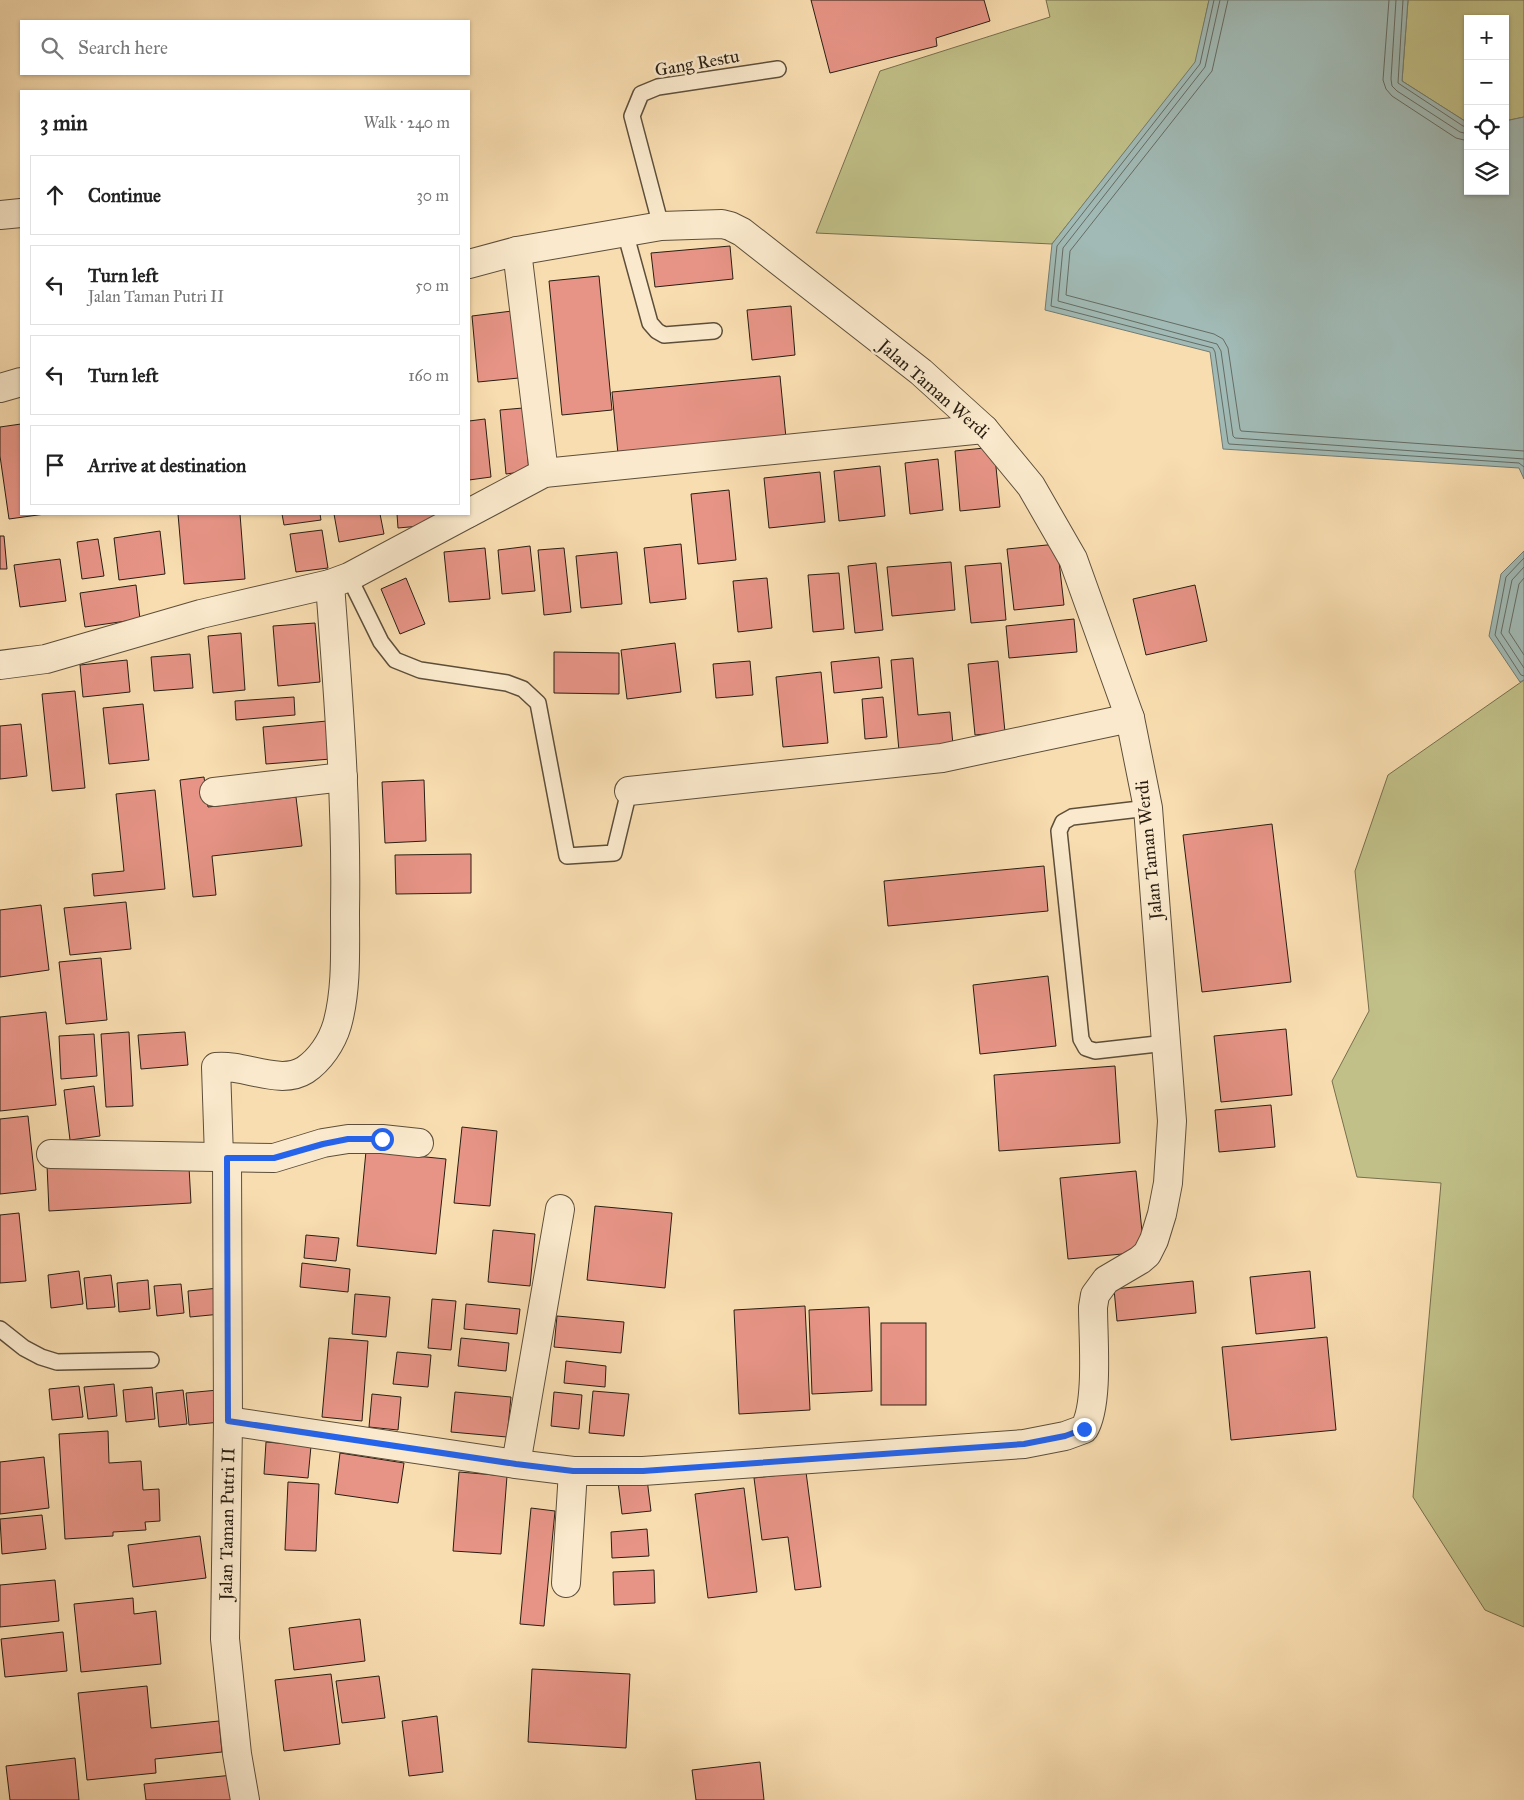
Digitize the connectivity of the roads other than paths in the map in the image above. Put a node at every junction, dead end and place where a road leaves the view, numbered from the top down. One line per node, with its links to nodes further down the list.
1 (778, 69): 4 (lane, Gang Restu)
2 (20, 213): 3 (street)
3 (0, 215)
4 (662, 226): 5 (street, Jalan Taman Werdi); 11 (street, Jalan Taman Werdi)
5 (625, 232): 6 (street, Jalan Taman Werdi); 8 (lane)
6 (517, 251): 7 (street, Jalan Taman Werdi); 12 (street)
7 (470, 264)
8 (714, 330)
9 (20, 382): 10 (street)
10 (0, 388)
11 (984, 429): 12 (street); 17 (street, Jalan Taman Werdi)
12 (544, 472): 13 (street)
13 (470, 512)
14 (464, 515): 15 (street)
15 (340, 580): 16 (street); 18 (street); 19 (lane)
16 (0, 665)
17 (1130, 718): 19 (street); 21 (street, Jalan Taman Werdi)
18 (344, 777): 20 (street); 25 (street, Jalan Taman Putri II)
19 (629, 791)
20 (214, 792)
21 (1148, 808): 22 (street, Jalan Taman Werdi); 22 (lane)
22 (1166, 1043): 31 (street, Jalan Taman Werdi)
23 (418, 1143): 25 (street)
24 (51, 1154): 25 (street)
25 (223, 1158): 29 (street, Jalan Taman Putri II)
26 (560, 1209): 30 (street)
27 (0, 1329): 28 (lane)
28 (151, 1360)
29 (228, 1421): 30 (street); 33 (street, Jalan Taman Putri II)
30 (516, 1464): 31 (street)
31 (573, 1471): 32 (street)
32 (566, 1583)
33 (245, 1800)

